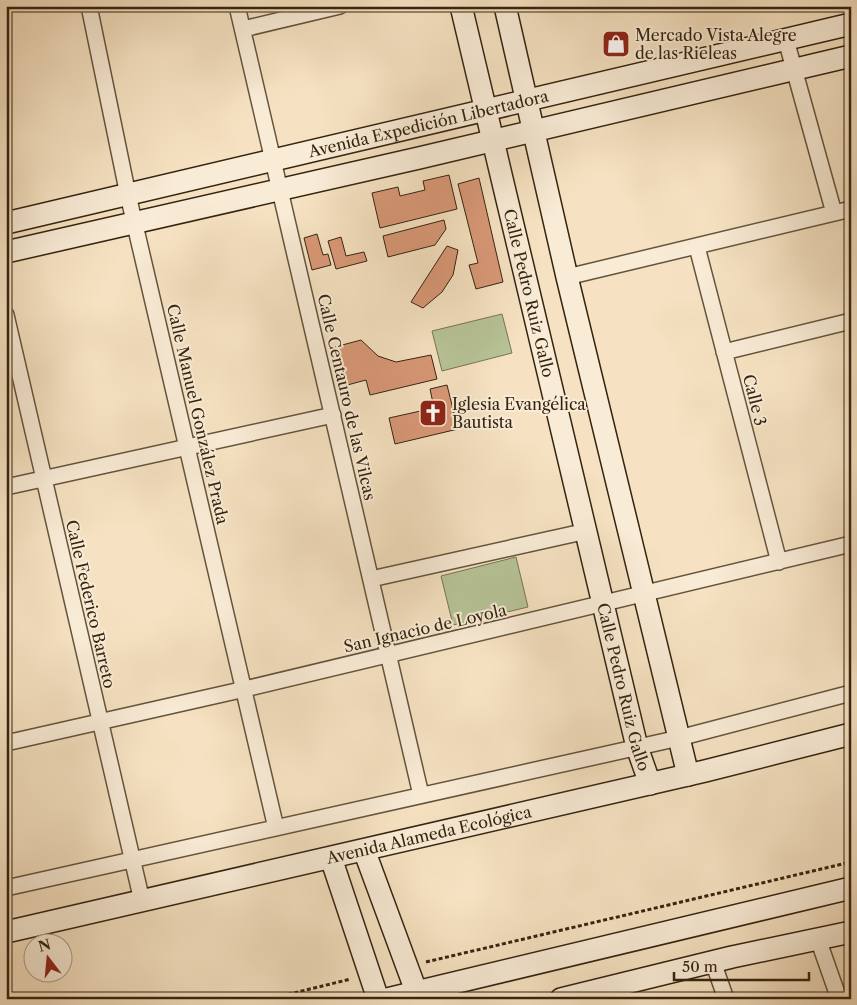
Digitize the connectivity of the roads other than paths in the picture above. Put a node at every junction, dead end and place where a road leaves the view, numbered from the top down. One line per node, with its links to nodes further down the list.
1 (89, 6): 17 (street, Calle Manuel González Prada)
2 (237, 6): 7 (street, Calle Centauro de las Vilcas)
3 (340, 6): 7 (street)
4 (461, 6): 12 (street, Calle Pedro Ruiz Gallo)
5 (505, 6): 11 (street)
6 (851, 24): 8 (street, Avenida Expedición Libertadora)
7 (243, 29): 15 (street, Calle Centauro de las Vilcas)
8 (786, 40): 10 (street); 11 (street, Avenida Expedición Libertadora)
9 (851, 56): 10 (street, Avenida Expedición Libertadora)
10 (794, 69): 13 (street, Avenida Expedición Libertadora); 19 (street)
11 (527, 101): 12 (street, Avenida Expedición Libertadora); 13 (street)
12 (486, 112): 14 (street, Calle Pedro Ruiz Gallo); 15 (street, Avenida Expedición Libertadora)
13 (534, 131): 14 (street, Avenida Expedición Libertadora); 24 (street)
14 (493, 140): 16 (street, Avenida Expedición Libertadora); 32 (street, Calle Pedro Ruiz Gallo)
15 (274, 161): 16 (street, Calle Centauro de las Vilcas); 17 (street, Avenida Expedición Libertadora)
16 (280, 189): 20 (street, Avenida Expedición Libertadora); 28 (street, Calle Centauro de las Vilcas)
17 (128, 196): 20 (street, Calle Manuel González Prada); 21 (street, Avenida Expedición Libertadora)
18 (851, 209): 19 (street)
19 (834, 214): 22 (street)
20 (135, 222): 23 (street, Avenida Expedición Libertadora); 29 (street, Calle Manuel González Prada)
21 (6, 223)
22 (697, 247): 24 (street); 27 (street, Calle 3)
23 (6, 252)
24 (567, 276): 36 (street)
25 (6, 315): 30 (street, Calle Federico Barreto)
26 (851, 321): 27 (street)
27 (724, 352): 34 (street, Calle 3)
28 (333, 415): 29 (street); 35 (street, Calle Centauro de las Vilcas)
29 (188, 446): 30 (street); 39 (street, Calle Manuel González Prada)
30 (44, 479): 31 (street); 41 (street, Calle Federico Barreto)
31 (6, 487)
32 (587, 531): 35 (street); 37 (street, Calle Pedro Ruiz Gallo)
33 (851, 544): 34 (street, San Ignacio de Loyola)
34 (778, 562): 36 (street, San Ignacio de Loyola)
35 (371, 579): 38 (street, Calle Centauro de las Vilcas)
36 (643, 595): 37 (street, San Ignacio de Loyola); 43 (street)
37 (604, 604): 38 (street, San Ignacio de Loyola); 45 (street, Calle Pedro Ruiz Gallo)
38 (389, 654): 39 (street, San Ignacio de Loyola); 48 (street, Calle Centauro de las Vilcas)
39 (245, 689): 41 (street, San Ignacio de Loyola); 49 (street, Calle Manuel González Prada)
40 (851, 693): 43 (street)
41 (100, 722): 44 (street, San Ignacio de Loyola); 52 (street, Calle Federico Barreto)
42 (851, 734): 46 (street, Avenida Alameda Ecológica)
43 (679, 738): 45 (street); 46 (street)
44 (6, 744)
45 (637, 747): 47 (street, Calle Pedro Ruiz Gallo); 48 (street)
46 (688, 775): 47 (street, Avenida Alameda Ecológica)
47 (650, 784): 50 (street, Avenida Alameda Ecológica)
48 (421, 795): 49 (street)
49 (276, 828): 52 (street)
50 (364, 850): 51 (street, Avenida Alameda Ecológica); 60 (street)
51 (331, 858): 55 (street, Avenida Alameda Ecológica); 62 (street)
52 (132, 860): 53 (street); 55 (street, Calle Federico Barreto)
53 (6, 888)
54 (851, 888): 60 (street)
55 (142, 901): 56 (street, Avenida Alameda Ecológica)
56 (6, 932)
57 (851, 932): 58 (street)
58 (818, 939): 59 (street); 65 (street)
59 (713, 962): 61 (street); 64 (street)
60 (418, 995): 63 (street)
61 (574, 997)
62 (378, 999)
63 (387, 999)
64 (726, 999)
65 (839, 999)

